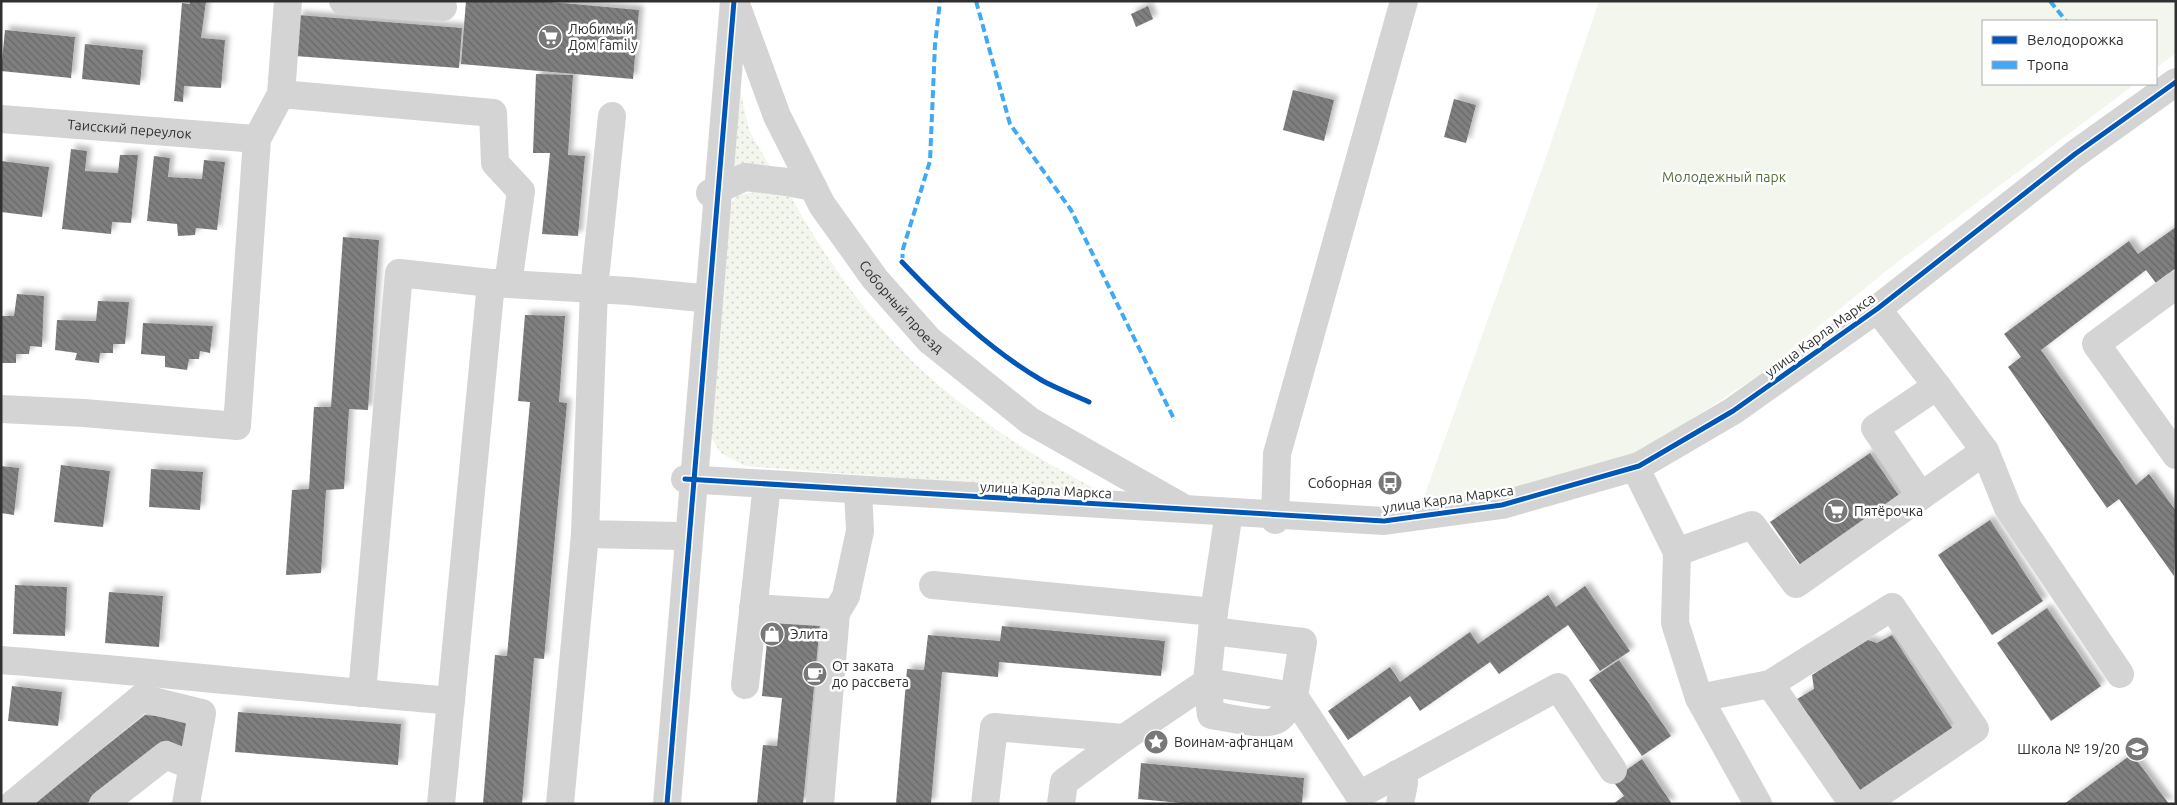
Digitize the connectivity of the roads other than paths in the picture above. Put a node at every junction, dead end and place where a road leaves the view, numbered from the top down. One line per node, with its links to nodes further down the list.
1 (288, 1): 8 (street)
2 (343, 1): 6 (street)
3 (723, 1): 14 (street)
4 (734, 1): 13 (street, Соборный проезд); 14 (street)
5 (1404, 1): 31 (street)
6 (443, 7)
7 (2176, 82): 31 (street, улица Карла Маркса)
8 (281, 94): 12 (street); 15 (street)
9 (2176, 96): 19 (street)
10 (612, 116): 17 (street)
11 (1, 119): 12 (street, Таисский переулок)
12 (257, 139): 21 (street)
13 (813, 187): 14 (street); 29 (street, Соборный проезд)
14 (714, 191): 18 (street); 25 (street)
15 (500, 284): 17 (street); 44 (street); 47 (street)
16 (2176, 285): 23 (street)
17 (594, 289): 18 (street); 32 (street)
18 (701, 298): 25 (street)
19 (1882, 315): 20 (street); 24 (street)
20 (1937, 386): 22 (street); 28 (street)
21 (1, 409)
22 (1985, 451): 28 (street); 40 (street)
23 (2176, 455)
24 (1639, 474): 31 (street); 34 (street)
25 (689, 482): 26 (street, улица Карла Маркса); 33 (street); 62 (street)
26 (766, 487): 27 (street, улица Карла Маркса); 36 (street)
27 (858, 492): 29 (street, улица Карла Маркса); 37 (street)
28 (1921, 496): 34 (street)
29 (1190, 512): 30 (street, улица Карла Маркса)
30 (1229, 514): 31 (street, улица Карла Маркса); 38 (street)
31 (1275, 516)
32 (585, 534): 33 (street); 60 (street)
33 (680, 536): 61 (street)
34 (1677, 552): 46 (street)
35 (934, 585): 38 (street)
36 (753, 608): 37 (street); 43 (street)
37 (836, 613): 63 (street)
38 (1213, 622): 41 (street); 45 (street)
39 (1, 660): 44 (street)
40 (2120, 674)
41 (1207, 682): 45 (street); 48 (street); 49 (street)
42 (1770, 684): 46 (street); 67 (street); 68 (street)
43 (745, 685)
44 (362, 693): 47 (street)
45 (1294, 696): 49 (street); 54 (street)
46 (1699, 698): 55 (street)
47 (451, 701): 59 (street)
48 (1170, 707): 49 (street); 50 (street)
49 (1211, 715)
50 (1124, 738): 64 (street); 65 (street)
51 (192, 766): 57 (street)
52 (1613, 770): 53 (street)
53 (1397, 774): 54 (street); 66 (street)
54 (1358, 799)
55 (1755, 802)
56 (14, 804): 58 (street)
57 (103, 804)
58 (186, 804)
59 (441, 804)
60 (560, 804)
61 (658, 804)
62 (667, 804)
63 (820, 804)
64 (985, 804)
65 (1061, 804)
66 (1400, 804)
67 (1853, 804)
68 (1864, 804)

